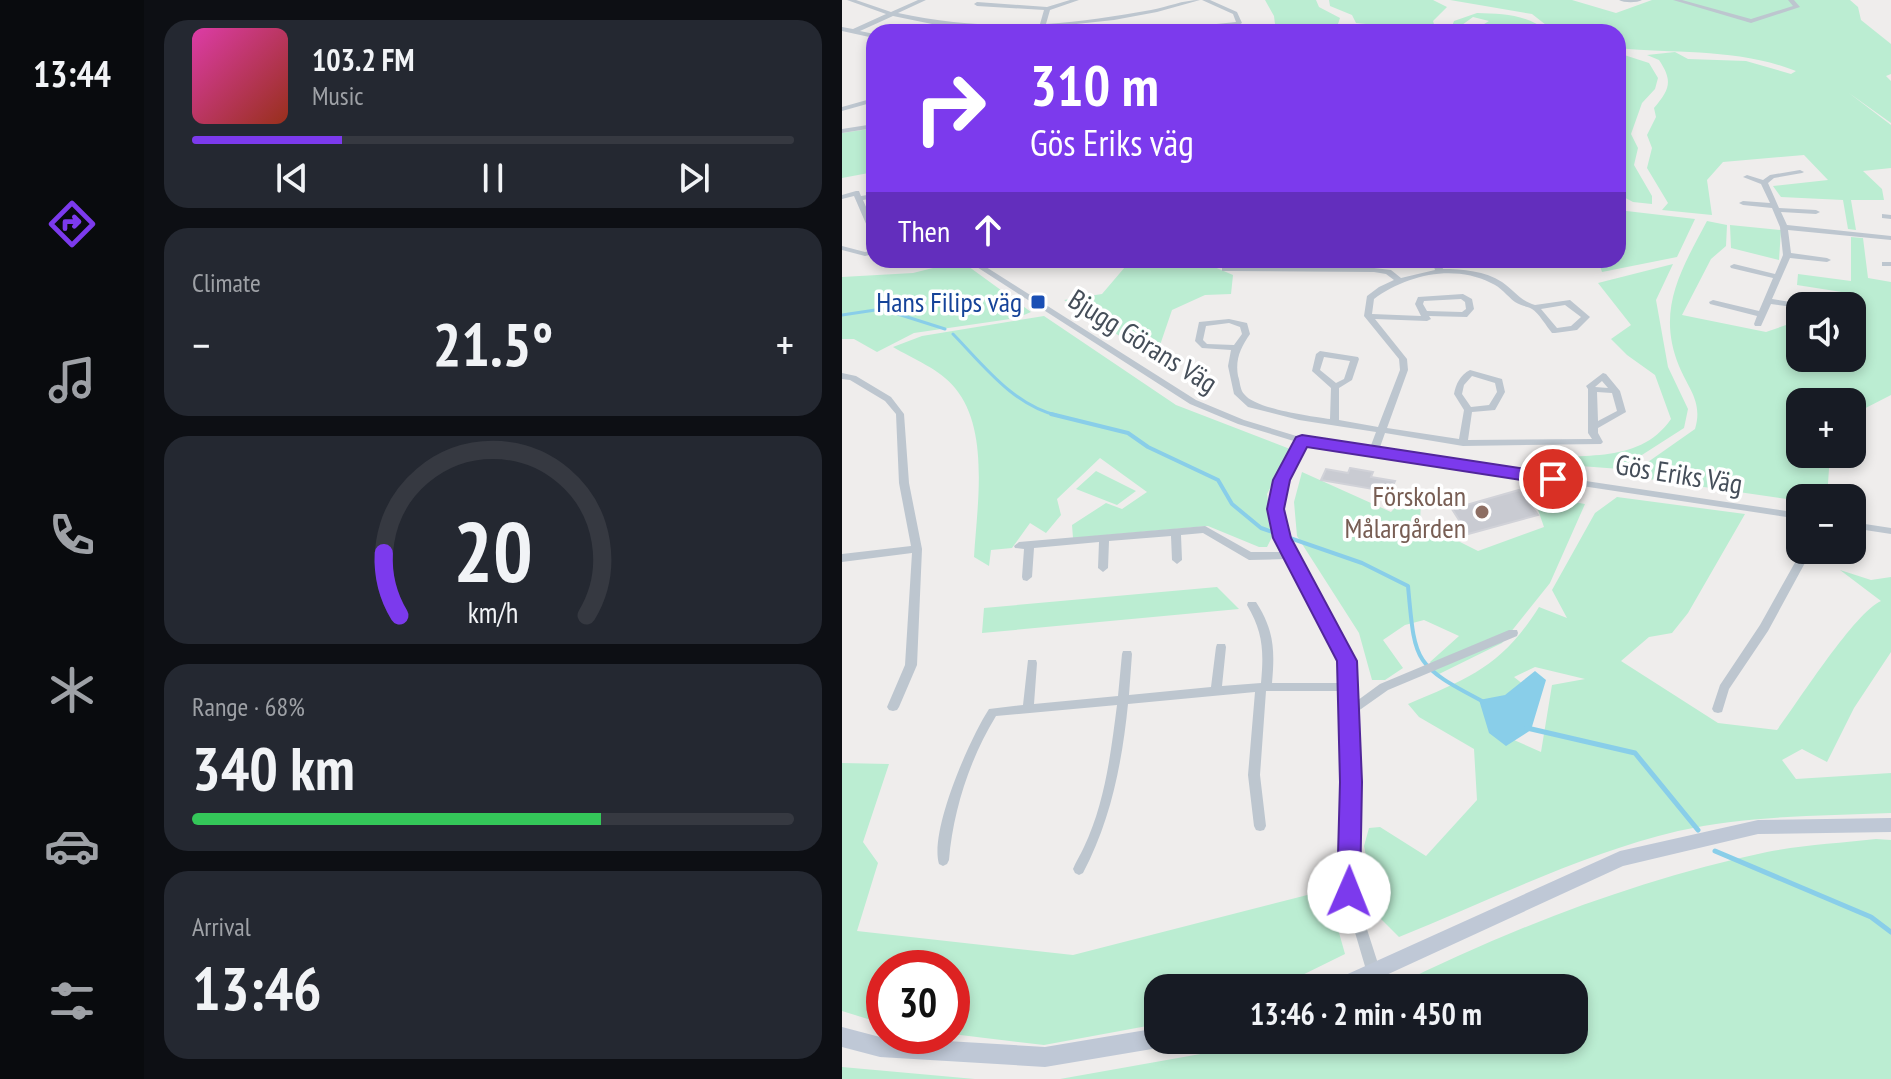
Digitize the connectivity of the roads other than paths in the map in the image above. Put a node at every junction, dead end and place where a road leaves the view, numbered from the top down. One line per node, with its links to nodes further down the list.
1 (850, 0): 14 (street)
2 (923, 0): 14 (street)
3 (1076, 0): 12 (street)
4 (1197, 0): 13 (street)
5 (1205, 0): 15 (street)
6 (1639, 0): 10 (street)
7 (1676, 0): 8 (street)
8 (1791, 0)
9 (1156, 1): 13 (street)
10 (1626, 1)
11 (977, 4): 12 (street)
12 (1047, 9): 18 (street)
13 (1156, 11): 18 (street)
14 (894, 14): 16 (street); 17 (street)
15 (1239, 23): 19 (street)
16 (870, 24)
17 (956, 24): 18 (street)
18 (1043, 24)
19 (1229, 24)
20 (866, 26): 22 (street)
21 (842, 29): 22 (street)
22 (854, 31): 23 (street)
23 (866, 34)
24 (866, 102): 25 (street)
25 (842, 109)
26 (866, 128): 27 (street)
27 (842, 131)
28 (1800, 172): 30 (street)
29 (1747, 177): 30 (street)
30 (1764, 183): 35 (street)
31 (842, 197): 33 (street)
32 (866, 198): 33 (street)
33 (859, 199): 37 (street)
34 (1743, 203): 35 (street)
35 (1775, 208): 36 (street); 38 (street)
36 (1816, 212)
37 (866, 215)
38 (1784, 227): 39 (street); 42 (street)
39 (1891, 238)
40 (842, 248): 41 (street)
41 (866, 254)
42 (1787, 255): 43 (street); 52 (street)
43 (1827, 260)
44 (1734, 266): 52 (street)
45 (983, 268): 67 (street, Bjugg Görans Väg)
46 (1273, 268): 50 (street)
47 (1439, 268): 51 (street)
48 (1225, 269): 50 (street)
49 (1322, 270): 50 (street); 53 (street)
50 (1274, 271)
51 (1440, 272): 53 (street); 57 (street)
52 (1777, 277): 54 (street)
53 (1398, 279): 59 (street)
54 (1768, 301): 55 (street); 56 (street)
55 (1713, 302)
56 (1786, 304)
57 (1535, 307): 57 (street)
58 (1424, 313): 58 (street); 59 (street)
59 (1368, 316): 66 (street)
60 (1236, 348): 60 (street, Gös Eriks Väg); 64 (street, Gös Eriks Väg)
61 (842, 376): 75 (street)
62 (1335, 387): 62 (street); 64 (street)
63 (1468, 410): 63 (street); 68 (street)
64 (1334, 421): 66 (street, Gös Eriks Väg)
65 (1594, 427): 65 (street, Gös Eriks Väg); 68 (street, Gös Eriks Väg)
66 (1382, 428): 68 (street, Gös Eriks Väg); 69 (street)
67 (1302, 441): 69 (street); 76 (street)
68 (1463, 443)
69 (1374, 450): 70 (street, Gös Eriks Väg)
70 (1786, 514)
71 (1866, 527): 73 (street)
72 (1176, 531): 74 (street); 76 (street); 78 (street)
73 (1891, 531)
74 (1104, 539): 80 (street); 81 (street)
75 (917, 549): 77 (street); 91 (street)
76 (1289, 555): 88 (street)
77 (842, 558)
78 (1177, 560)
79 (1799, 564): 93 (street)
80 (1103, 568)
81 (1027, 577)
82 (1252, 605): 87 (street)
83 (1513, 633): 94 (street)
84 (1221, 647): 89 (street)
85 (1127, 654): 90 (street)
86 (1032, 663): 92 (street)
87 (1264, 687): 88 (street); 89 (street); 96 (street)
88 (1347, 687): 94 (street)
89 (1216, 691): 90 (street)
90 (1124, 698): 92 (street); 98 (street)
91 (893, 707)
92 (1028, 707): 97 (street)
93 (1718, 709)
94 (1348, 713): 99 (street)
95 (1891, 825): 99 (street)
96 (1260, 826)
97 (943, 860)
98 (1079, 869)
99 (1374, 973)
100 (842, 1037): 101 (street)
101 (1144, 1040)

